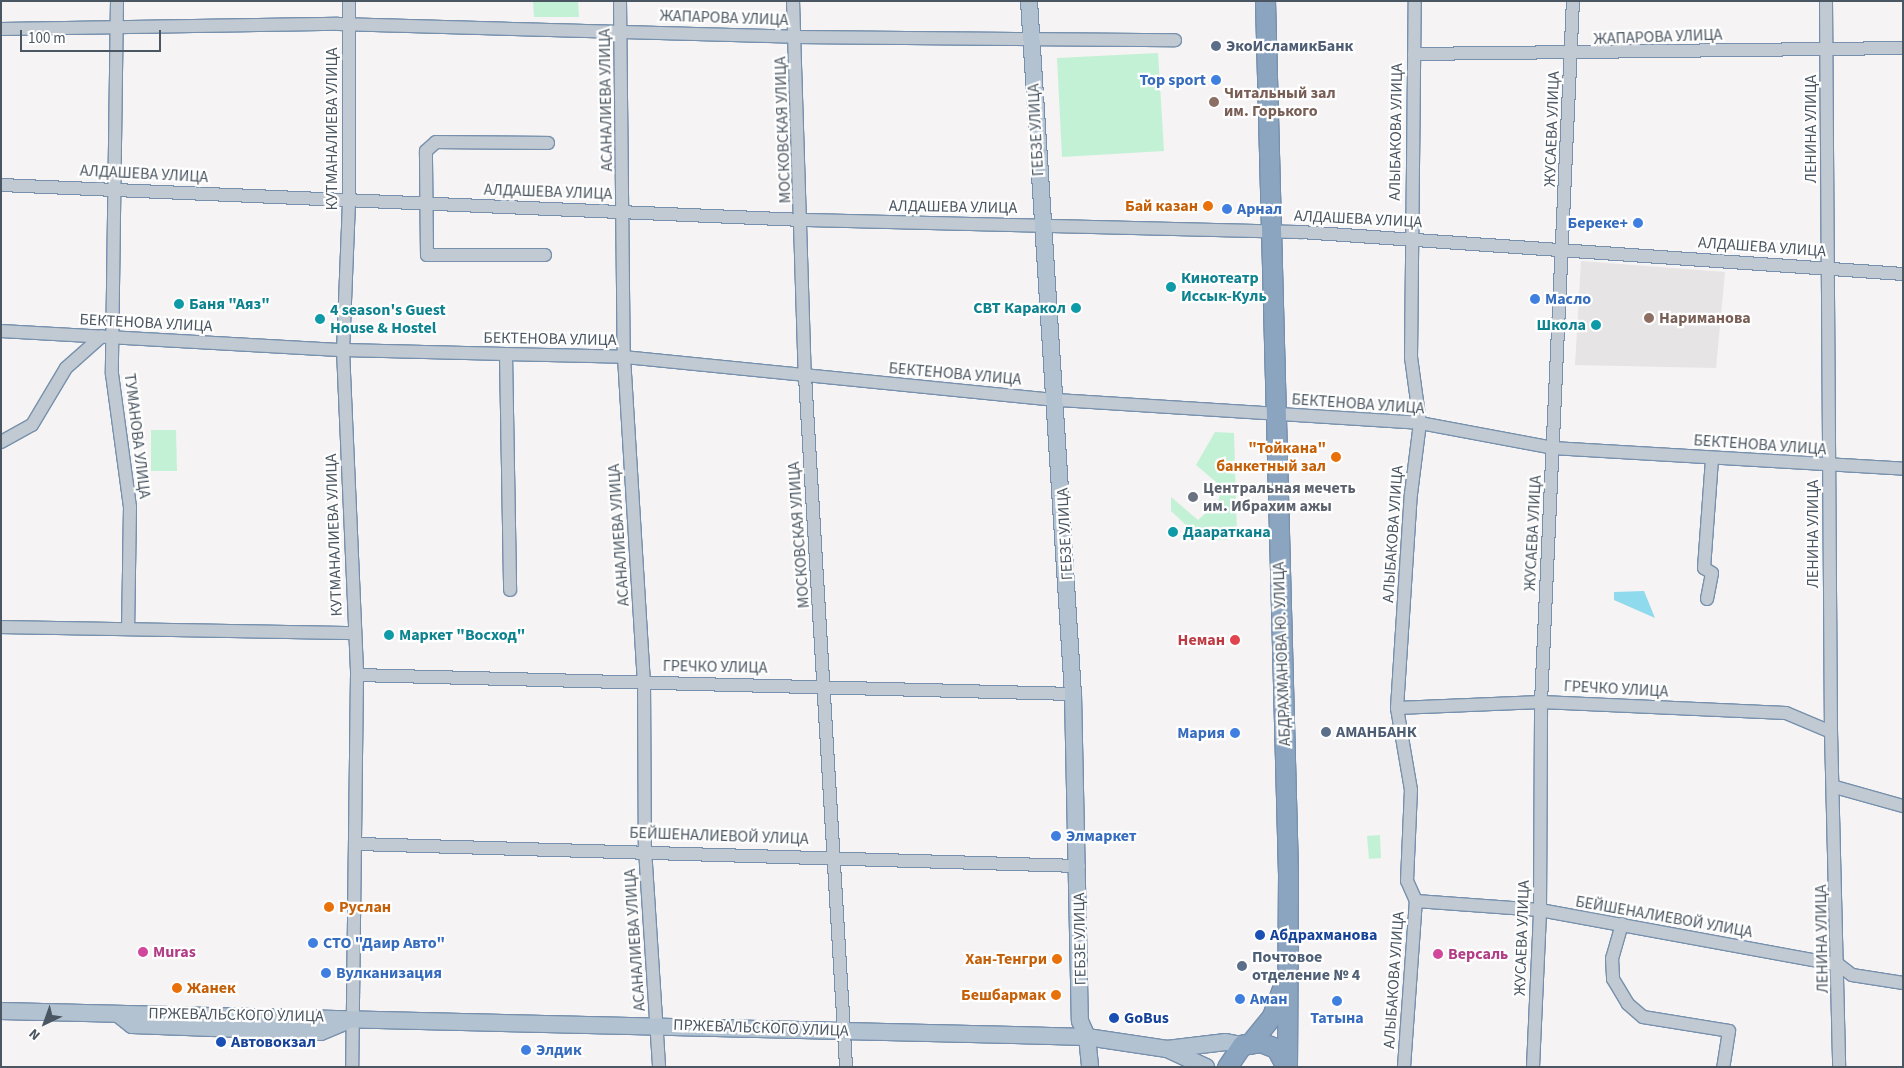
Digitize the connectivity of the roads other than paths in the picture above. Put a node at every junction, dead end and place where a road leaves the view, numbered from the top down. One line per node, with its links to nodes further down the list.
1 (117, 1): 10 (street, ТУМАНОВА УЛИЦА)
2 (349, 1): 11 (street, КУТМАНАЛИЕВА УЛИЦА)
3 (620, 1): 13 (street, АСАНАЛИЕВА УЛИЦА)
4 (793, 1): 14 (street, МОСКОВСКАЯ УЛИЦА)
5 (1030, 1): 15 (main road, ГЕБЗЕ УЛИЦА)
6 (1265, 1): 29 (highway, АБДРАХМАНОВА Ю. УЛИЦА)
7 (1414, 1): 19 (street, АЛЫБАКОВА УЛИЦА)
8 (1573, 1): 20 (street, ЖУСАЕВА УЛИЦА)
9 (1826, 1): 18 (street, ЛЕНИНА УЛИЦА)
10 (116, 24): 11 (street, ЖАПАРОВА УЛИЦА); 12 (street, ЖАПАРОВА УЛИЦА); 23 (street, ТУМАНОВА УЛИЦА)
11 (349, 26): 13 (street, ЖАПАРОВА УЛИЦА); 24 (street, КУТМАНАЛИЕВА УЛИЦА)
12 (1, 29)
13 (621, 30): 14 (street, ЖАПАРОВА УЛИЦА); 26 (street, АСАНАЛИЕВА УЛИЦА)
14 (796, 37): 15 (street, ЖАПАРОВА УЛИЦА); 27 (street, МОСКОВСКАЯ УЛИЦА)
15 (1032, 38): 16 (street, ЖАПАРОВА УЛИЦА); 28 (main road, ГЕБЗЕ УЛИЦА)
16 (1175, 40)
17 (1903, 48): 18 (street, ЖАПАРОВА УЛИЦА)
18 (1827, 49): 20 (street, ЖАПАРОВА УЛИЦА); 33 (street, ЛЕНИНА УЛИЦА)
19 (1414, 54): 20 (street, ЖАПАРОВА УЛИЦА); 30 (street, АЛЫБАКОВА УЛИЦА)
20 (1572, 56): 31 (street, ЖУСАЕВА УЛИЦА)
21 (548, 143): 25 (street)
22 (1, 185): 23 (street, АЛДАШЕВА УЛИЦА)
23 (113, 187): 24 (street, АЛДАШЕВА УЛИЦА); 37 (street, ТУМАНОВА УЛИЦА)
24 (349, 202): 25 (street, АЛДАШЕВА УЛИЦА); 38 (street, КУТМАНАЛИЕВА УЛИЦА)
25 (426, 203): 26 (street, АЛДАШЕВА УЛИЦА); 32 (street)
26 (624, 211): 27 (street, АЛДАШЕВА УЛИЦА); 40 (street, АСАНАЛИЕВА УЛИЦА)
27 (803, 220): 28 (street, АЛДАШЕВА УЛИЦА); 41 (street, МОСКОВСКАЯ УЛИЦА)
28 (1041, 225): 29 (street, АЛДАШЕВА УЛИЦА); 42 (main road, ГЕБЗЕ УЛИЦА)
29 (1272, 231): 30 (street, АЛДАШЕВА УЛИЦА); 43 (highway, АБДРАХМАНОВА Ю. УЛИЦА)
30 (1410, 237): 31 (street, АЛДАШЕВА УЛИЦА); 44 (street, АЛЫБАКОВА УЛИЦА)
31 (1564, 248): 33 (street, АЛДАШЕВА УЛИЦА); 46 (street, ЖУСАЕВА УЛИЦА)
32 (545, 255)
33 (1828, 268): 34 (street, АЛДАШЕВА УЛИЦА); 48 (street, ЛЕНИНА УЛИЦА)
34 (1903, 274)
35 (1, 331): 36 (street, БЕКТЕНОВА УЛИЦА)
36 (102, 336): 37 (street, БЕКТЕНОВА УЛИЦА); 45 (street)
37 (115, 337): 38 (street, БЕКТЕНОВА УЛИЦА); 53 (street, ТУМАНОВА УЛИЦА)
38 (343, 350): 39 (street, БЕКТЕНОВА УЛИЦА); 54 (street, КУТМАНАЛИЕВА УЛИЦА)
39 (506, 354): 40 (street, БЕКТЕНОВА УЛИЦА); 50 (street)
40 (624, 357): 41 (street, БЕКТЕНОВА УЛИЦА); 56 (street, АСАНАЛИЕВА УЛИЦА)
41 (804, 376): 42 (street, БЕКТЕНОВА УЛИЦА); 57 (street, МОСКОВСКАЯ УЛИЦА)
42 (1058, 400): 43 (street, БЕКТЕНОВА УЛИЦА); 58 (main road, ГЕБЗЕ УЛИЦА)
43 (1275, 415): 44 (street, БЕКТЕНОВА УЛИЦА); 72 (highway, АБДРАХМАНОВА Ю. УЛИЦА)
44 (1420, 423): 46 (street, БЕКТЕНОВА УЛИЦА); 60 (street, АЛЫБАКОВА УЛИЦА)
45 (1, 442)
46 (1554, 448): 47 (street, БЕКТЕНОВА УЛИЦА); 59 (street, ЖУСАЕВА УЛИЦА)
47 (1712, 458): 48 (street, БЕКТЕНОВА УЛИЦА); 51 (street)
48 (1829, 466): 49 (street, БЕКТЕНОВА УЛИЦА); 61 (street, ЛЕНИНА УЛИЦА)
49 (1903, 469)
50 (510, 590)
51 (1707, 599)
52 (1, 627): 53 (street)
53 (128, 628): 54 (street)
54 (354, 633): 55 (street, КУТМАНАЛИЕВА УЛИЦА)
55 (356, 675): 56 (street, ГРЕЧКО УЛИЦА); 64 (street, КУТМАНАЛИЕВА УЛИЦА)
56 (644, 681): 57 (street, ГРЕЧКО УЛИЦА); 65 (street, АСАНАЛИЕВА УЛИЦА)
57 (826, 684): 58 (street, ГРЕЧКО УЛИЦА); 66 (street, МОСКОВСКАЯ УЛИЦА)
58 (1073, 694): 67 (main road, ГЕБЗЕ УЛИЦА)
59 (1541, 702): 60 (street, ГРЕЧКО УЛИЦА); 61 (street, ГРЕЧКО УЛИЦА); 69 (street, ЖУСАЕВА УЛИЦА)
60 (1397, 708): 68 (street, АЛЫБАКОВА УЛИЦА)
61 (1831, 732): 62 (street, ЛЕНИНА УЛИЦА)
62 (1835, 787): 63 (street); 71 (street, ЛЕНИНА УЛИЦА)
63 (1903, 806)
64 (358, 844): 65 (street, БЕЙШЕНАЛИЕВОЙ УЛИЦА); 75 (street, КУТМАНАЛИЕВА УЛИЦА)
65 (645, 849): 66 (street, БЕЙШЕНАЛИЕВОЙ УЛИЦА); 76 (street, АСАНАЛИЕВА УЛИЦА)
66 (835, 856): 67 (street, БЕЙШЕНАЛИЕВОЙ УЛИЦА); 77 (street, МОСКОВСКАЯ УЛИЦА)
67 (1079, 866): 78 (main road, ГЕБЗЕ УЛИЦА)
68 (1416, 902): 69 (street, БЕЙШЕНАЛИЕВОЙ УЛИЦА); 88 (street, АЛЫБАКОВА УЛИЦА)
69 (1540, 910): 70 (street, БЕЙШЕНАЛИЕВОЙ УЛИЦА); 89 (street, ЖУСАЕВА УЛИЦА)
70 (1622, 924): 71 (street, БЕЙШЕНАЛИЕВОЙ УЛИЦА); 90 (street)
71 (1840, 965): 73 (street, БЕЙШЕНАЛИЕВОЙ УЛИЦА); 91 (street, ЛЕНИНА УЛИЦА)
72 (1286, 977): 79 (highway, АБДРАХМАНОВА Ю. УЛИЦА); 87 (highway, АБДРАХМАНОВА Ю. УЛИЦА)
73 (1903, 983)
74 (1, 1011): 75 (main road, ПРЖЕВАЛЬСКОГО УЛИЦА)
75 (354, 1019): 76 (main road, ПРЖЕВАЛЬСКОГО УЛИЦА); 81 (street, КУТМАНАЛИЕВА УЛИЦА)
76 (657, 1025): 77 (main road, ПРЖЕВАЛЬСКОГО УЛИЦА); 82 (street, АСАНАЛИЕВА УЛИЦА)
77 (843, 1031): 78 (main road, ПРЖЕВАЛЬСКОГО УЛИЦА); 83 (street, МОСКОВСКАЯ УЛИЦА)
78 (1087, 1037): 80 (main road, ПРЖЕВАЛЬСКОГО УЛИЦА); 84 (main road, ГЕБЗЕ УЛИЦА)
79 (1246, 1044): 80 (main road, ПРЖЕВАЛЬСКОГО УЛИЦА); 86 (highway, АБДРАХМАНОВА Ю. УЛИЦА); 87 (highway)
80 (1167, 1048): 85 (main road, ПРЖЕВАЛЬСКОГО УЛИЦА)
81 (352, 1067)
82 (659, 1067)
83 (846, 1067)
84 (1090, 1067)
85 (1206, 1067)
86 (1227, 1067)
87 (1286, 1067)
88 (1404, 1067)
89 (1532, 1067)
90 (1723, 1067)
91 (1839, 1067)

